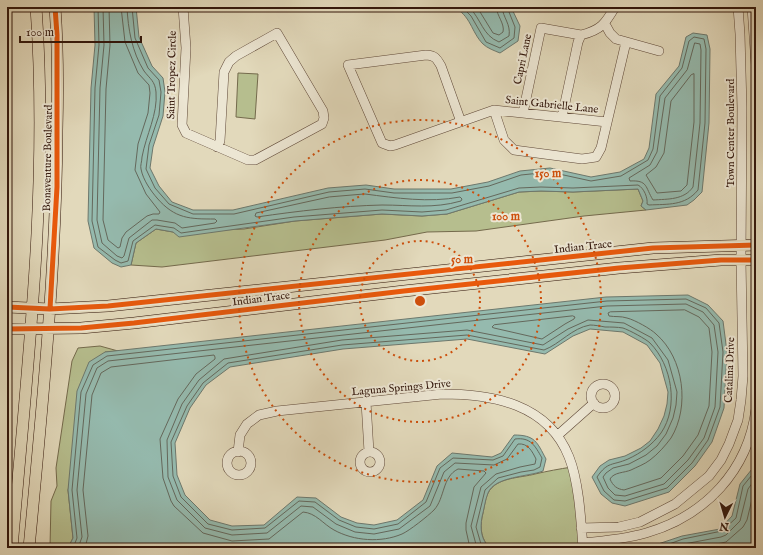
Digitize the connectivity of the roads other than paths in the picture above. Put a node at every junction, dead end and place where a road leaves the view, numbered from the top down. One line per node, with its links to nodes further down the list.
1 (36, 7): 23 (main road, Bonaventure Boulevard)
2 (55, 7): 24 (main road, Bonaventure Boulevard)
3 (182, 7): 17 (street, Saint Tropez Circle)
4 (615, 7): 7 (street)
5 (738, 7): 18 (street, Town Center Boulevard)
6 (752, 7): 11 (street)
7 (605, 24): 8 (street, Capri Lane); 9 (street)
8 (581, 35): 13 (street, Capri Lane); 14 (street)
9 (626, 42): 10 (street); 16 (street, Saint Gabrielle Lane)
10 (659, 51)
11 (756, 65)
12 (494, 110): 13 (street, Saint Gabrielle Lane); 15 (street, Saint Gabrielle Lane); 16 (street, Saint Gabrielle Lane)
13 (523, 113): 14 (street, Saint Gabrielle Lane)
14 (562, 117): 16 (street, Saint Gabrielle Lane)
15 (461, 122): 15 (street, Saint Gabrielle Lane)
16 (607, 122)
17 (217, 147): 17 (street, Saint Tropez Circle)
18 (742, 245): 19 (main road, Indian Trace); 20 (street, Town Center Boulevard); 24 (main road, Indian Trace)
19 (756, 245)
20 (741, 260): 21 (main road, Indian Trace); 27 (main road, Indian Trace); 30 (street, Catalina Drive)
21 (756, 260)
22 (7, 307): 23 (main road, Indian Trace)
23 (32, 309): 24 (main road, Indian Trace); 26 (main road, Bonaventure Boulevard)
24 (50, 309): 27 (main road, Bonaventure Boulevard)
25 (7, 328): 26 (main road, Indian Trace)
26 (31, 328): 27 (main road, Indian Trace); 44 (main road, Bonaventure Boulevard)
27 (49, 328): 45 (main road, Bonaventure Boulevard)
28 (366, 402): 34 (street, Laguna Springs Drive); 35 (street, Laguna Springs Drive); 36 (street)
29 (594, 403): 34 (street)
30 (740, 407): 31 (street); 32 (street, Catalina Drive)
31 (756, 410): 33 (street)
32 (738, 420): 33 (street); 37 (street, Catalina Drive)
33 (755, 424): 38 (street)
34 (558, 435): 41 (street, Laguna Springs Drive)
35 (238, 452)
36 (369, 452)
37 (687, 495): 38 (street); 39 (street, Catalina Drive)
38 (699, 508): 42 (street)
39 (652, 515): 40 (street, Catalina Drive); 41 (street, Catalina Drive)
40 (619, 527): 41 (street, Catalina Drive); 42 (street)
41 (581, 528): 43 (street, Laguna Springs Drive)
42 (620, 539): 43 (street)
43 (583, 546)
44 (12, 548)
45 (29, 548)

